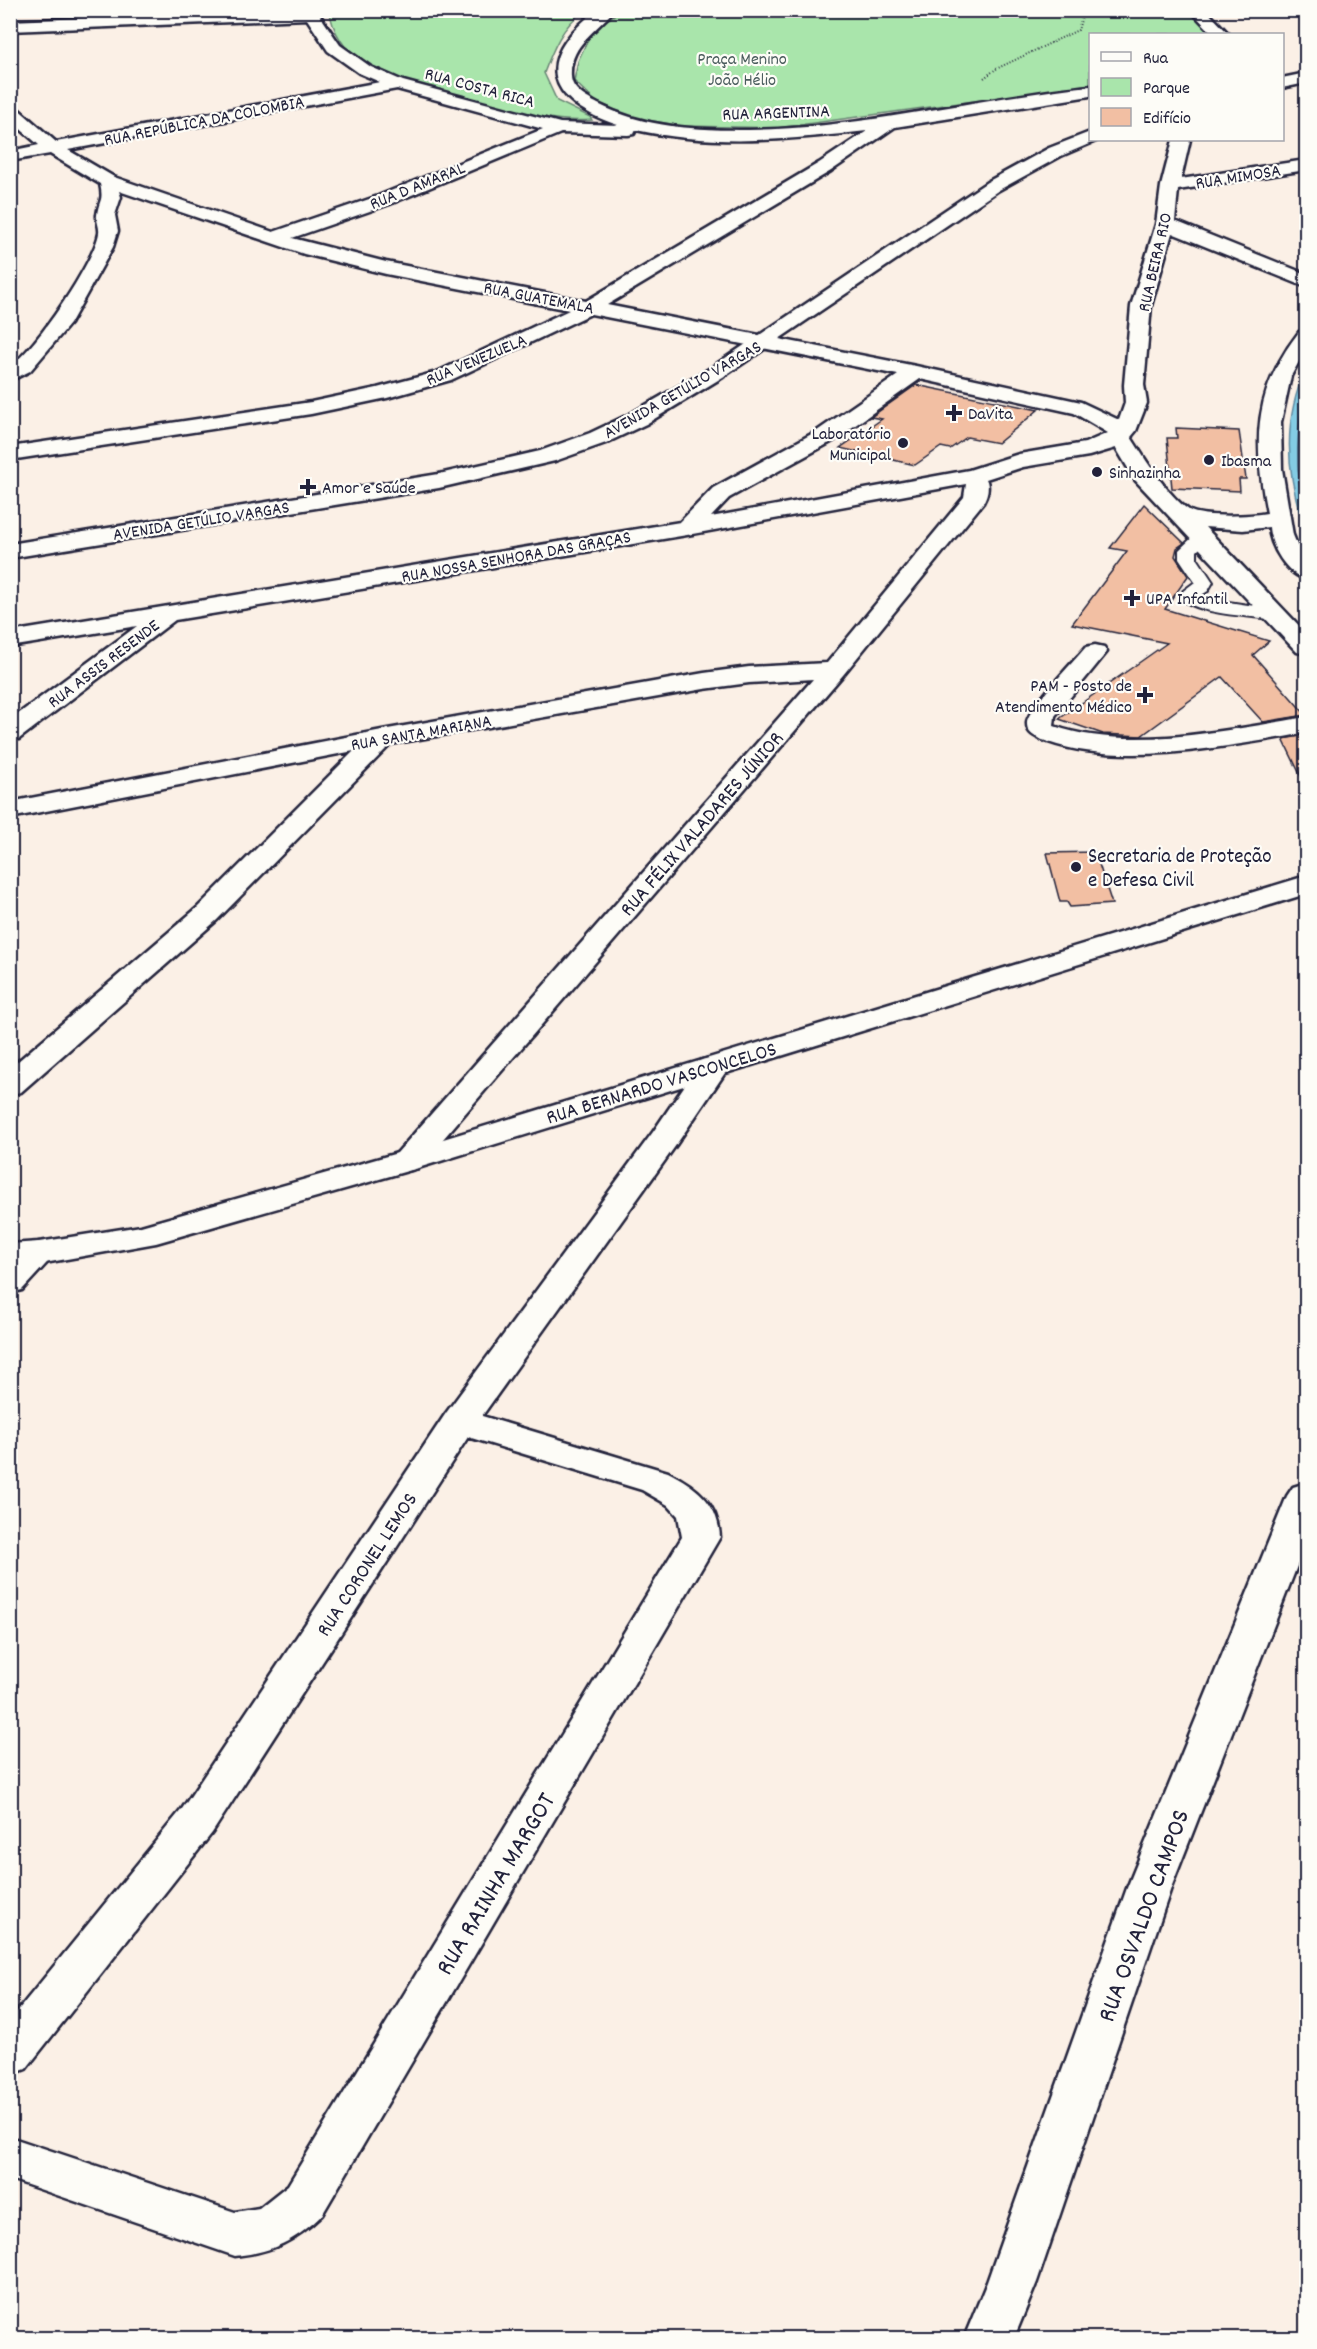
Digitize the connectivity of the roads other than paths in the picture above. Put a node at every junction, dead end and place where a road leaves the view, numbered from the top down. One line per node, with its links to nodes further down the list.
1 (607, 10): 13 (street, RUA ARGENTINA)
2 (1197, 10): 5 (street)
3 (312, 12): 4 (street); 8 (street, RUA COSTA RICA)
4 (10, 26)
5 (1220, 33)
6 (1306, 78): 7 (street)
7 (1284, 83)
8 (397, 84): 12 (street, RUA COSTA RICA); 16 (street, RUA REPÚBLICA DA COLOMBIA)
9 (1089, 91): 11 (street, RUA ARGENTINA)
10 (10, 111): 16 (street, RUA GUATEMALA)
11 (889, 124): 13 (street, RUA ARGENTINA); 24 (street, RUA VENEZUELA)
12 (559, 128): 13 (street, RUA COSTA RICA); 22 (street, RUA D AMARAL)
13 (671, 131)
14 (1089, 137): 26 (street, AVENIDA GETÚLIO VARGAS)
15 (1181, 141): 20 (street, RUA BEIRA RIO)
16 (52, 148): 17 (street, RUA REPÚBLICA DA COLOMBIA); 19 (street, RUA GUATEMALA)
17 (10, 156)
18 (1306, 165): 20 (street, RUA MIMOSA)
19 (108, 181): 22 (street, RUA GUATEMALA); 28 (street)
20 (1170, 186): 21 (street, RUA BEIRA RIO)
21 (1165, 224): 23 (street); 29 (street, RUA BEIRA RIO)
22 (274, 238): 24 (street, RUA GUATEMALA)
23 (1306, 281)
24 (590, 307): 26 (street, RUA GUATEMALA); 33 (street, RUA VENEZUELA)
25 (1306, 336): 39 (street)
26 (764, 342): 27 (street, RUA GUATEMALA); 41 (street, AVENIDA GETÚLIO VARGAS)
27 (916, 372): 29 (street, RUA GUATEMALA); 38 (street)
28 (10, 375)
29 (1114, 400): 30 (street); 31 (street); 31 (street, RUA BEIRA RIO)
30 (1066, 430): 31 (street); 32 (street); 34 (street, RUA NOSSA SENHORA DAS GRAÇAS)
31 (1120, 437): 32 (street); 36 (street)
32 (1089, 449): 34 (street, RUA NOSSA SENHORA DAS GRAÇAS); 36 (street)
33 (10, 454)
34 (1019, 461): 35 (street, RUA NOSSA SENHORA DAS GRAÇAS)
35 (973, 476): 38 (street, RUA NOSSA SENHORA DAS GRAÇAS); 48 (street, RUA FÉLIX VALADARES JÚNIOR)
36 (1143, 476): 37 (street)
37 (1180, 516): 39 (street); 40 (street)
38 (687, 528): 43 (street, RUA NOSSA SENHORA DAS GRAÇAS)
39 (1281, 529): 40 (street); 42 (street)
40 (1203, 537): 44 (street); 44 (lane)
41 (10, 551)
42 (1306, 572)
43 (167, 615): 45 (street, RUA NOSSA SENHORA DAS GRAÇAS); 50 (street, RUA ASSIS RESENDE)
44 (1282, 621): 46 (street)
45 (10, 640)
46 (1306, 646)
47 (1095, 652): 49 (street)
48 (834, 670): 51 (street, RUA SANTA MARIANA); 56 (street, RUA FÉLIX VALADARES JÚNIOR)
49 (1306, 725)
50 (10, 733)
51 (382, 738): 52 (street, RUA SANTA MARIANA); 55 (street)
52 (10, 810)
53 (1306, 885): 54 (street, RUA BERNARDO VASCONCELOS)
54 (713, 1067): 56 (street, RUA BERNARDO VASCONCELOS); 59 (street, RUA CORONEL LEMOS)
55 (10, 1085)
56 (406, 1161): 57 (street, RUA BERNARDO VASCONCELOS)
57 (25, 1254): 58 (street)
58 (10, 1282)
59 (459, 1422): 61 (street, RUA CORONEL LEMOS); 62 (street, RUA RAINHA MARGOT)
60 (1306, 1496): 63 (street, RUA OSVALDO CAMPOS)
61 (10, 2055)
62 (10, 2158)
63 (989, 2338)

